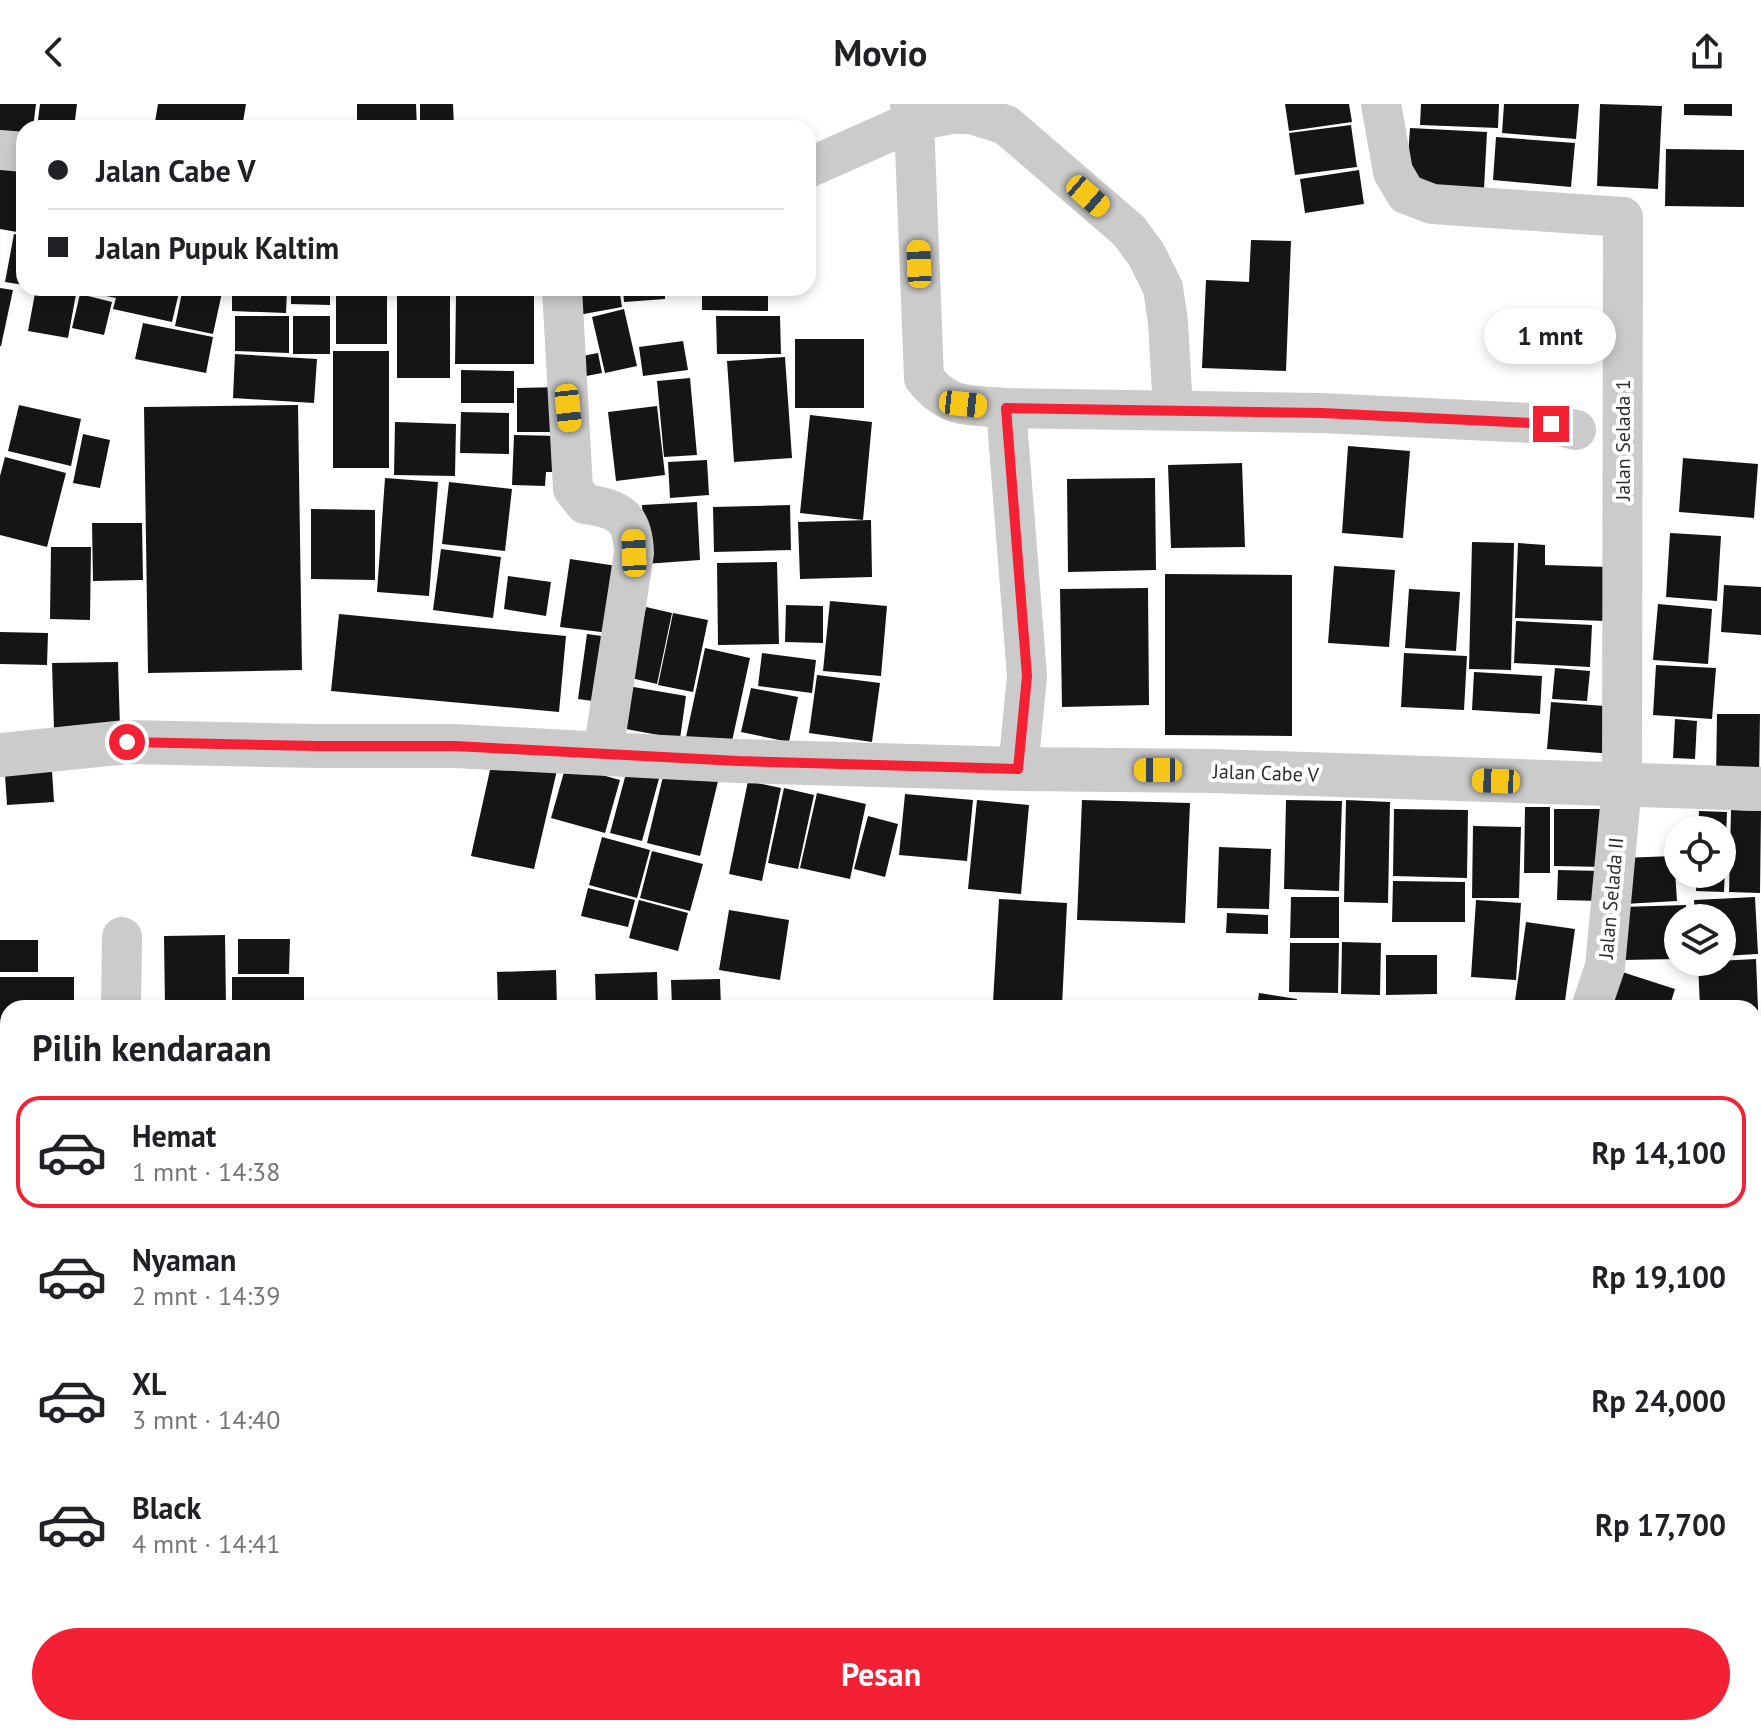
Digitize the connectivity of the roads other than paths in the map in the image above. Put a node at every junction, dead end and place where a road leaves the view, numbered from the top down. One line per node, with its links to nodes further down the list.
1 (1381, 104): 11 (street, Jalan Selada 1)
2 (912, 112): 3 (street); 5 (street); 6 (street)
3 (816, 165)
4 (562, 296): 8 (street)
5 (1006, 408): 6 (street); 10 (street)
6 (1173, 410): 7 (street)
7 (1576, 430)
8 (603, 753): 9 (street, Jalan Cabe V); 10 (street, Jalan Cabe V)
9 (0, 755)
10 (1018, 769): 11 (street, Jalan Cabe V)
11 (1622, 785): 12 (street, Jalan Cabe V); 15 (street, Jalan Selada II)
12 (1761, 789)
13 (122, 937): 14 (street)
14 (121, 1000)
15 (1594, 1000)

